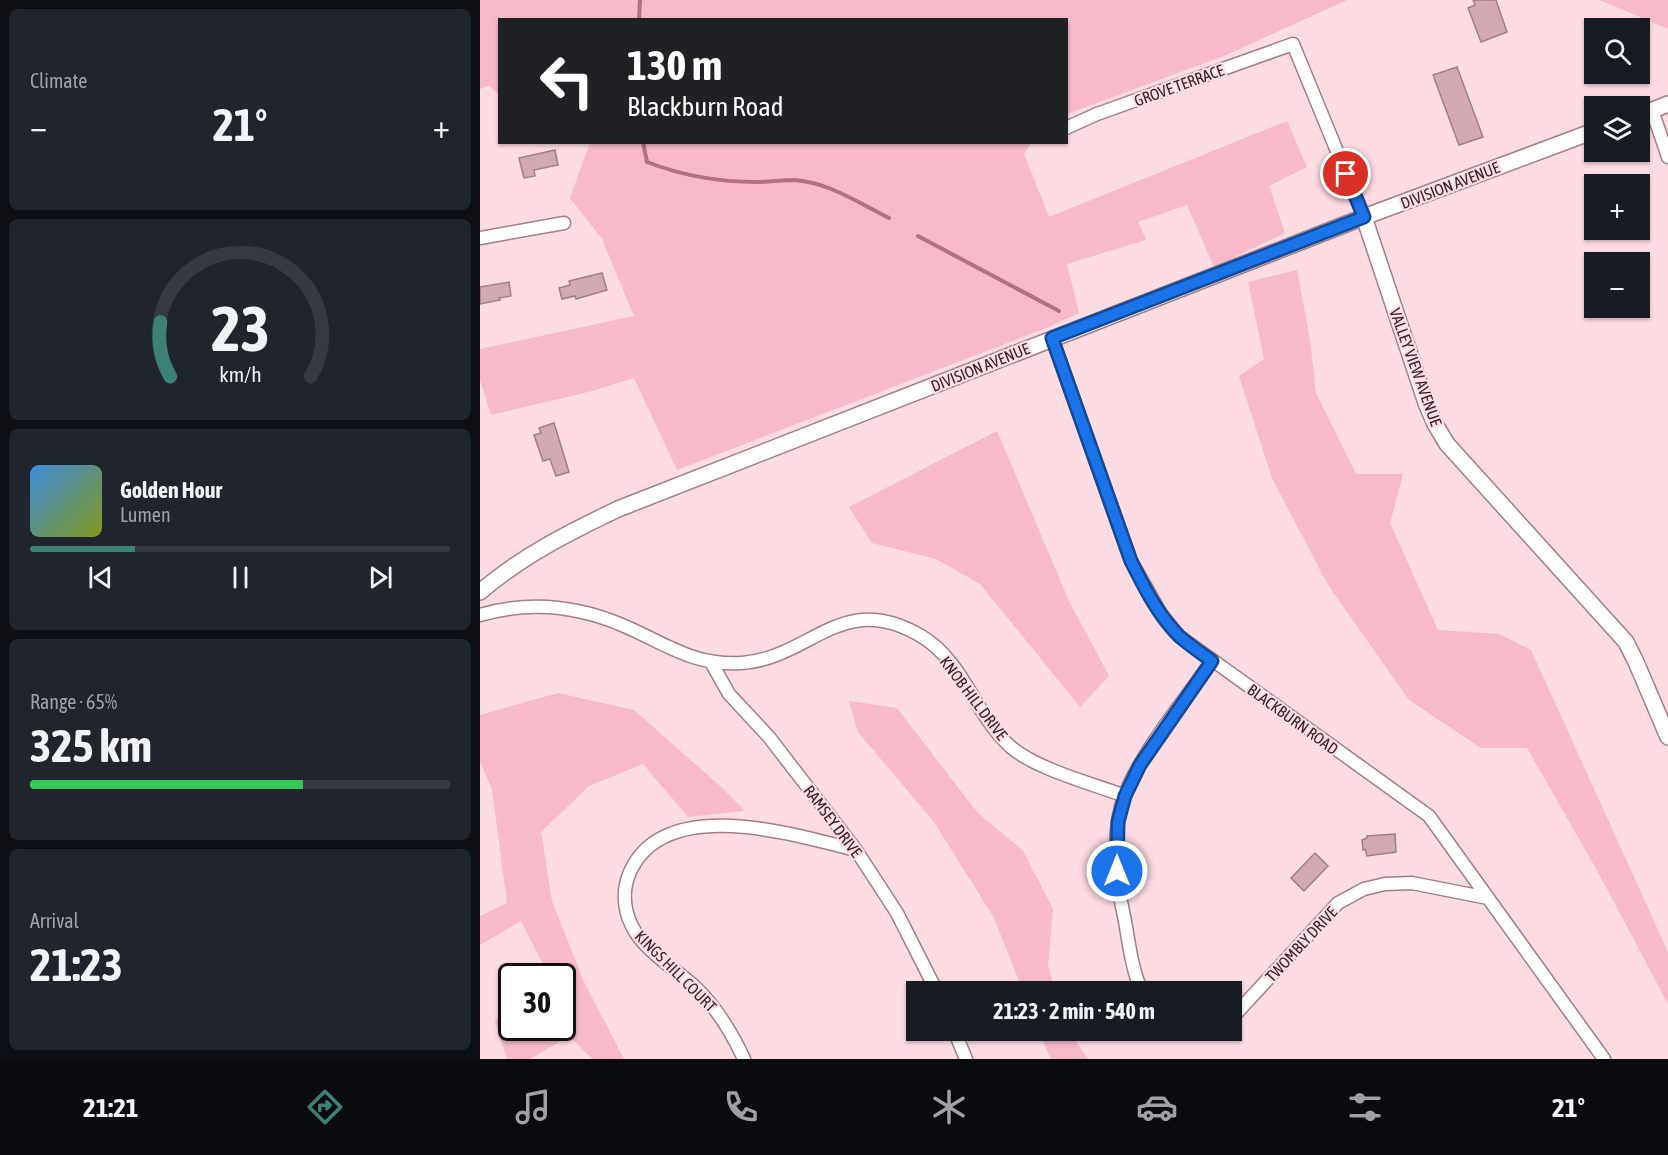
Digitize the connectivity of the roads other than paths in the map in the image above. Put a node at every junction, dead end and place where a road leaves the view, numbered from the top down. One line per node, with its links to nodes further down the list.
1 (1293, 44): 5 (street, GROVE TERRACE); 8 (street, VALLEY VIEW AVENUE)
2 (1668, 104): 3 (street)
3 (1650, 111)
4 (1650, 120): 7 (street)
5 (1068, 127)
6 (1584, 135): 8 (street, DIVISION AVENUE)
7 (1668, 157)
8 (1364, 217): 11 (street, DIVISION AVENUE); 16 (street, VALLEY VIEW AVENUE)
9 (564, 223): 10 (street)
10 (480, 238)
11 (1052, 338): 12 (street, DIVISION AVENUE); 14 (street, BLACKBURN ROAD)
12 (480, 592)
13 (480, 615): 15 (street, KNOB HILL DRIVE)
14 (1212, 661): 17 (street); 19 (street, BLACKBURN ROAD)
15 (711, 662): 17 (street, KNOB HILL DRIVE); 18 (street, RAMSEY DRIVE)
16 (1668, 737)
17 (1125, 796): 21 (street)
18 (856, 850): 20 (street, RAMSEY DRIVE); 24 (street, KINGS HILL COURT)
19 (1488, 898): 22 (street, TWOMBLY DRIVE); 26 (street, BLACKBURN ROAD)
20 (931, 981)
21 (1138, 981)
22 (1242, 1007)
23 (959, 1041): 25 (street)
24 (744, 1059)
25 (966, 1059)
26 (1604, 1059)

